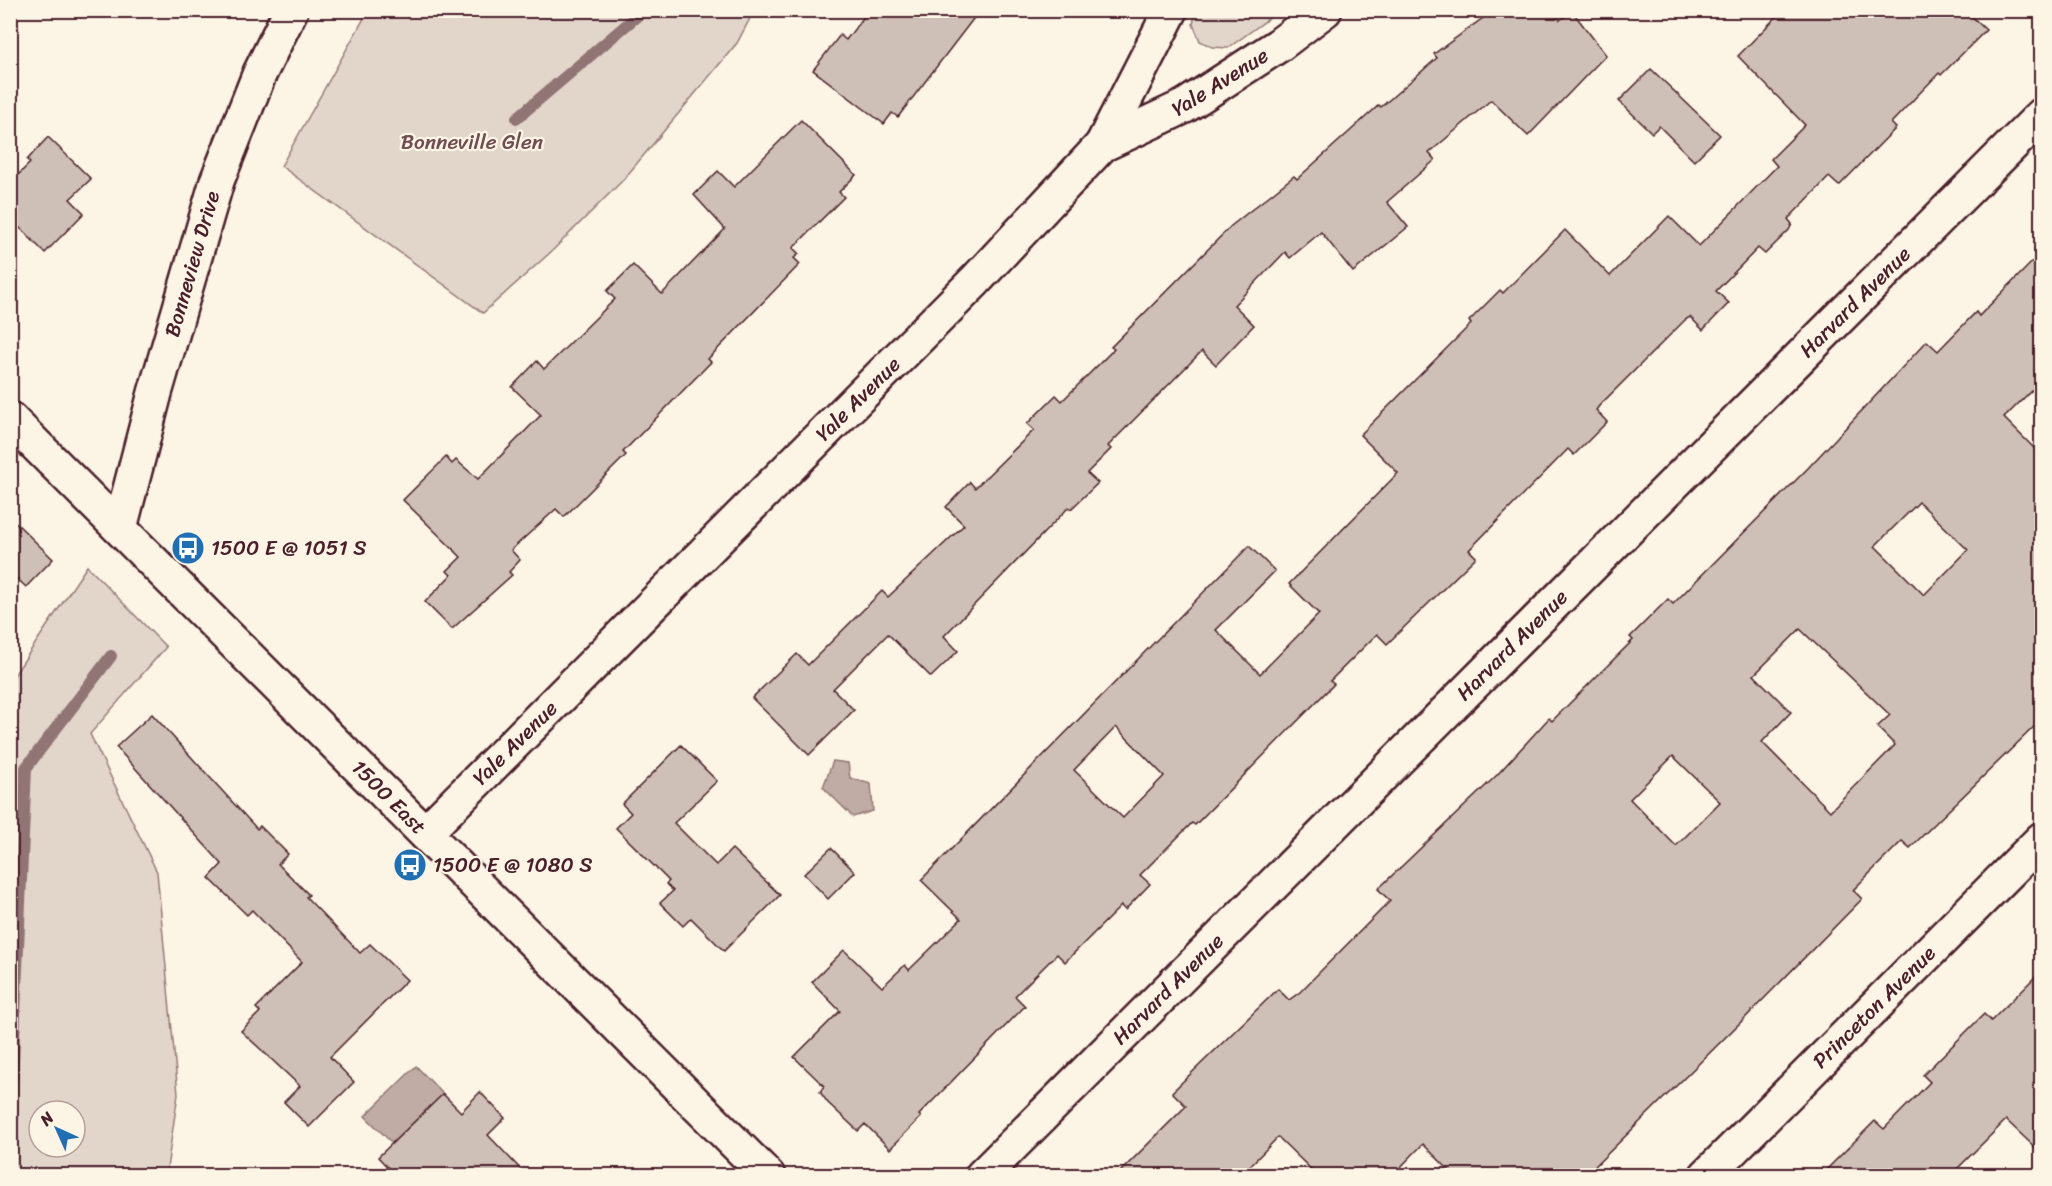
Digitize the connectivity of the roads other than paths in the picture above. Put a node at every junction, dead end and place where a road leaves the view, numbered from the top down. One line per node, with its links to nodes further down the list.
1 (291, 10): 7 (street, Bonneview Drive)
2 (1171, 10): 5 (street)
3 (1325, 10): 5 (street, Yale Avenue)
4 (2042, 115): 11 (street, Harvard Avenue)
5 (1102, 146): 8 (street, Yale Avenue)
6 (10, 419): 7 (street, 1500 East)
7 (120, 528): 8 (street, 1500 East)
8 (425, 833): 10 (street, 1500 East)
9 (2042, 839): 12 (street, Princeton Avenue)
10 (768, 1176)
11 (982, 1176)
12 (1706, 1176)

